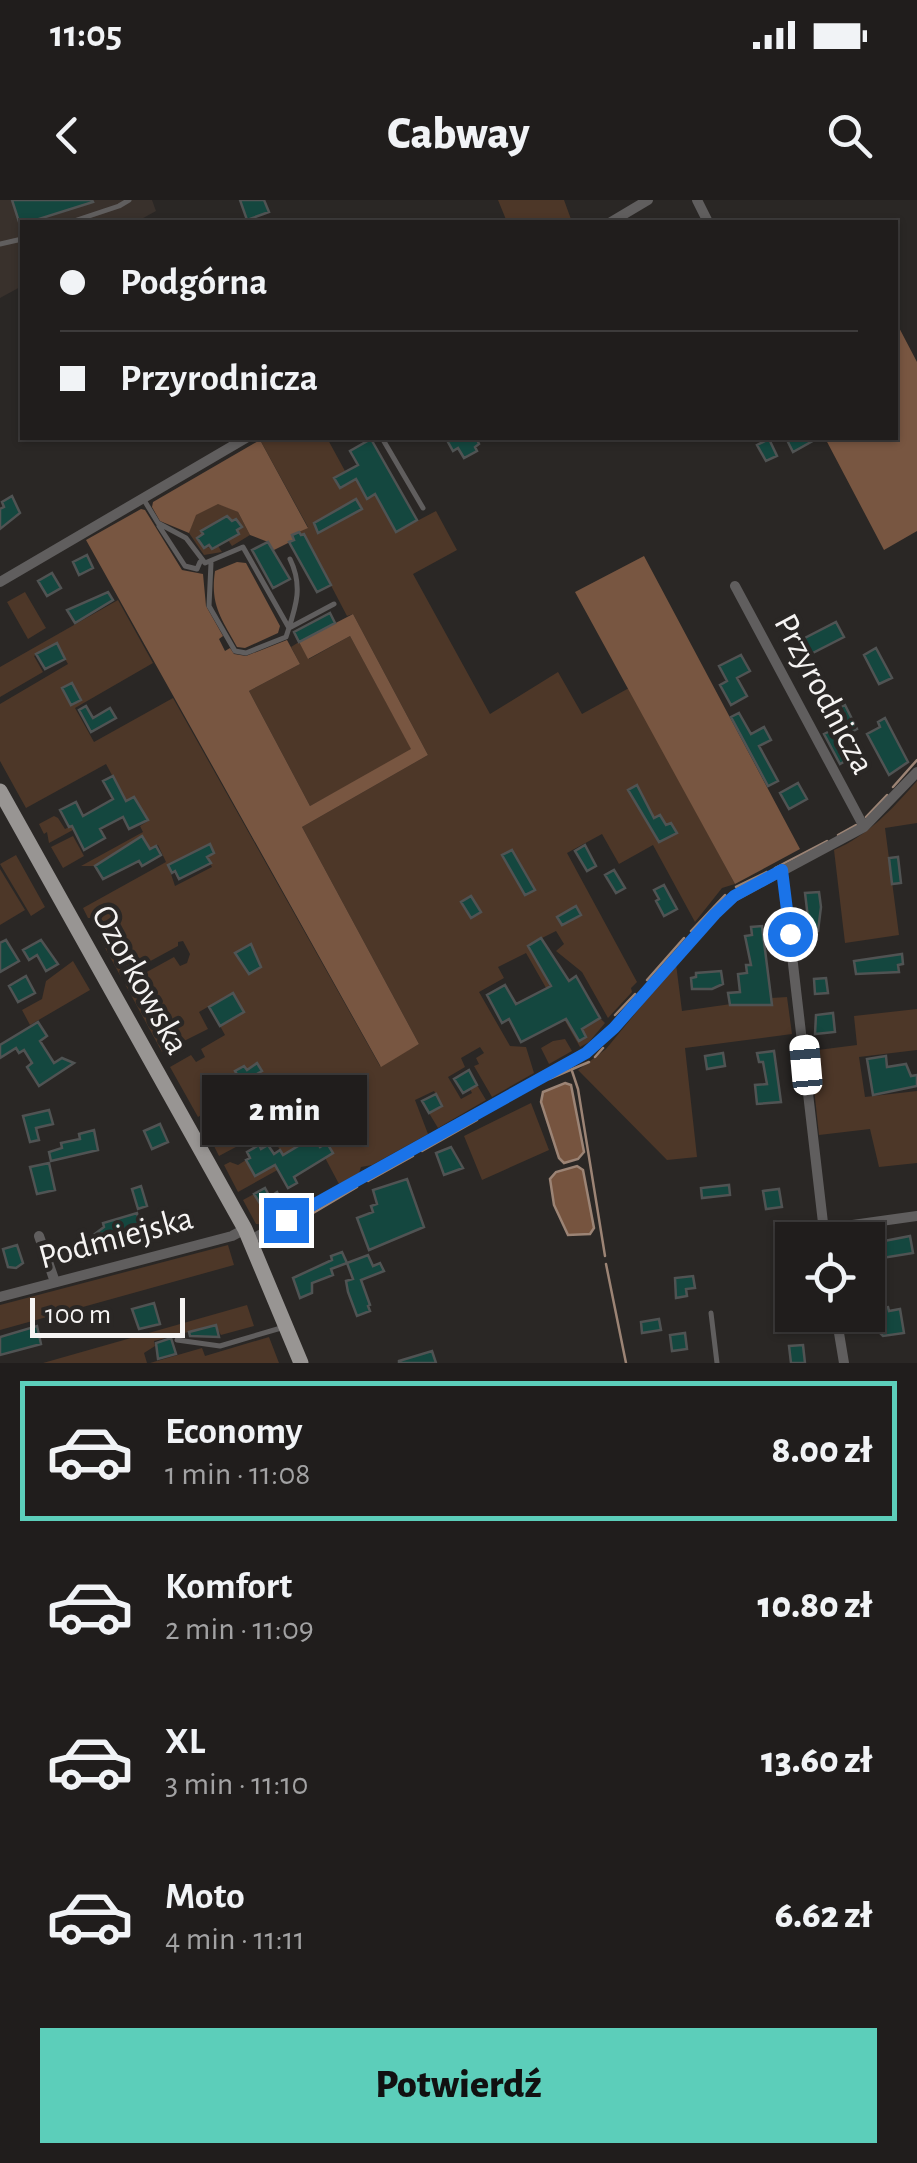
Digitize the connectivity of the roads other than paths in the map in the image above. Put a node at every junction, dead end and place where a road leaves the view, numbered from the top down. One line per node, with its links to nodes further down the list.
1 (128, 200): 3 (lane)
2 (648, 200): 4 (street)
3 (76, 220)
4 (613, 220)
5 (243, 440): 7 (street)
6 (383, 440): 8 (lane)
7 (143, 498): 9 (lane); 13 (street)
8 (422, 508)
9 (158, 523): 11 (lane); 11 (lane)
10 (290, 559): 16 (lane)
11 (200, 560): 12 (lane)
12 (212, 563): 16 (lane); 16 (lane)
13 (0, 582)
14 (735, 586): 19 (street, Przyrodnicza)
15 (334, 604): 16 (lane)
16 (289, 628)
17 (917, 772): 19 (street, Przyrodnicza)
18 (0, 791): 24 (main road, Ozorkowska)
19 (864, 827): 20 (street, Przyrodnicza)
20 (782, 870): 22 (street); 24 (street, Przyrodnicza)
21 (917, 1216): 23 (street)
22 (823, 1222)
23 (885, 1222)
24 (248, 1234): 26 (street, Podmiejska); 29 (main road, Ozorkowska)
25 (39, 1236): 26 (street)
26 (54, 1282): 27 (street, Podmiejska)
27 (0, 1297)
28 (711, 1313): 33 (lane)
29 (288, 1326): 31 (lane); 32 (main road, Ozorkowska)
30 (839, 1332): 34 (street)
31 (176, 1340)
32 (301, 1363)
33 (717, 1363)
34 (844, 1363)

